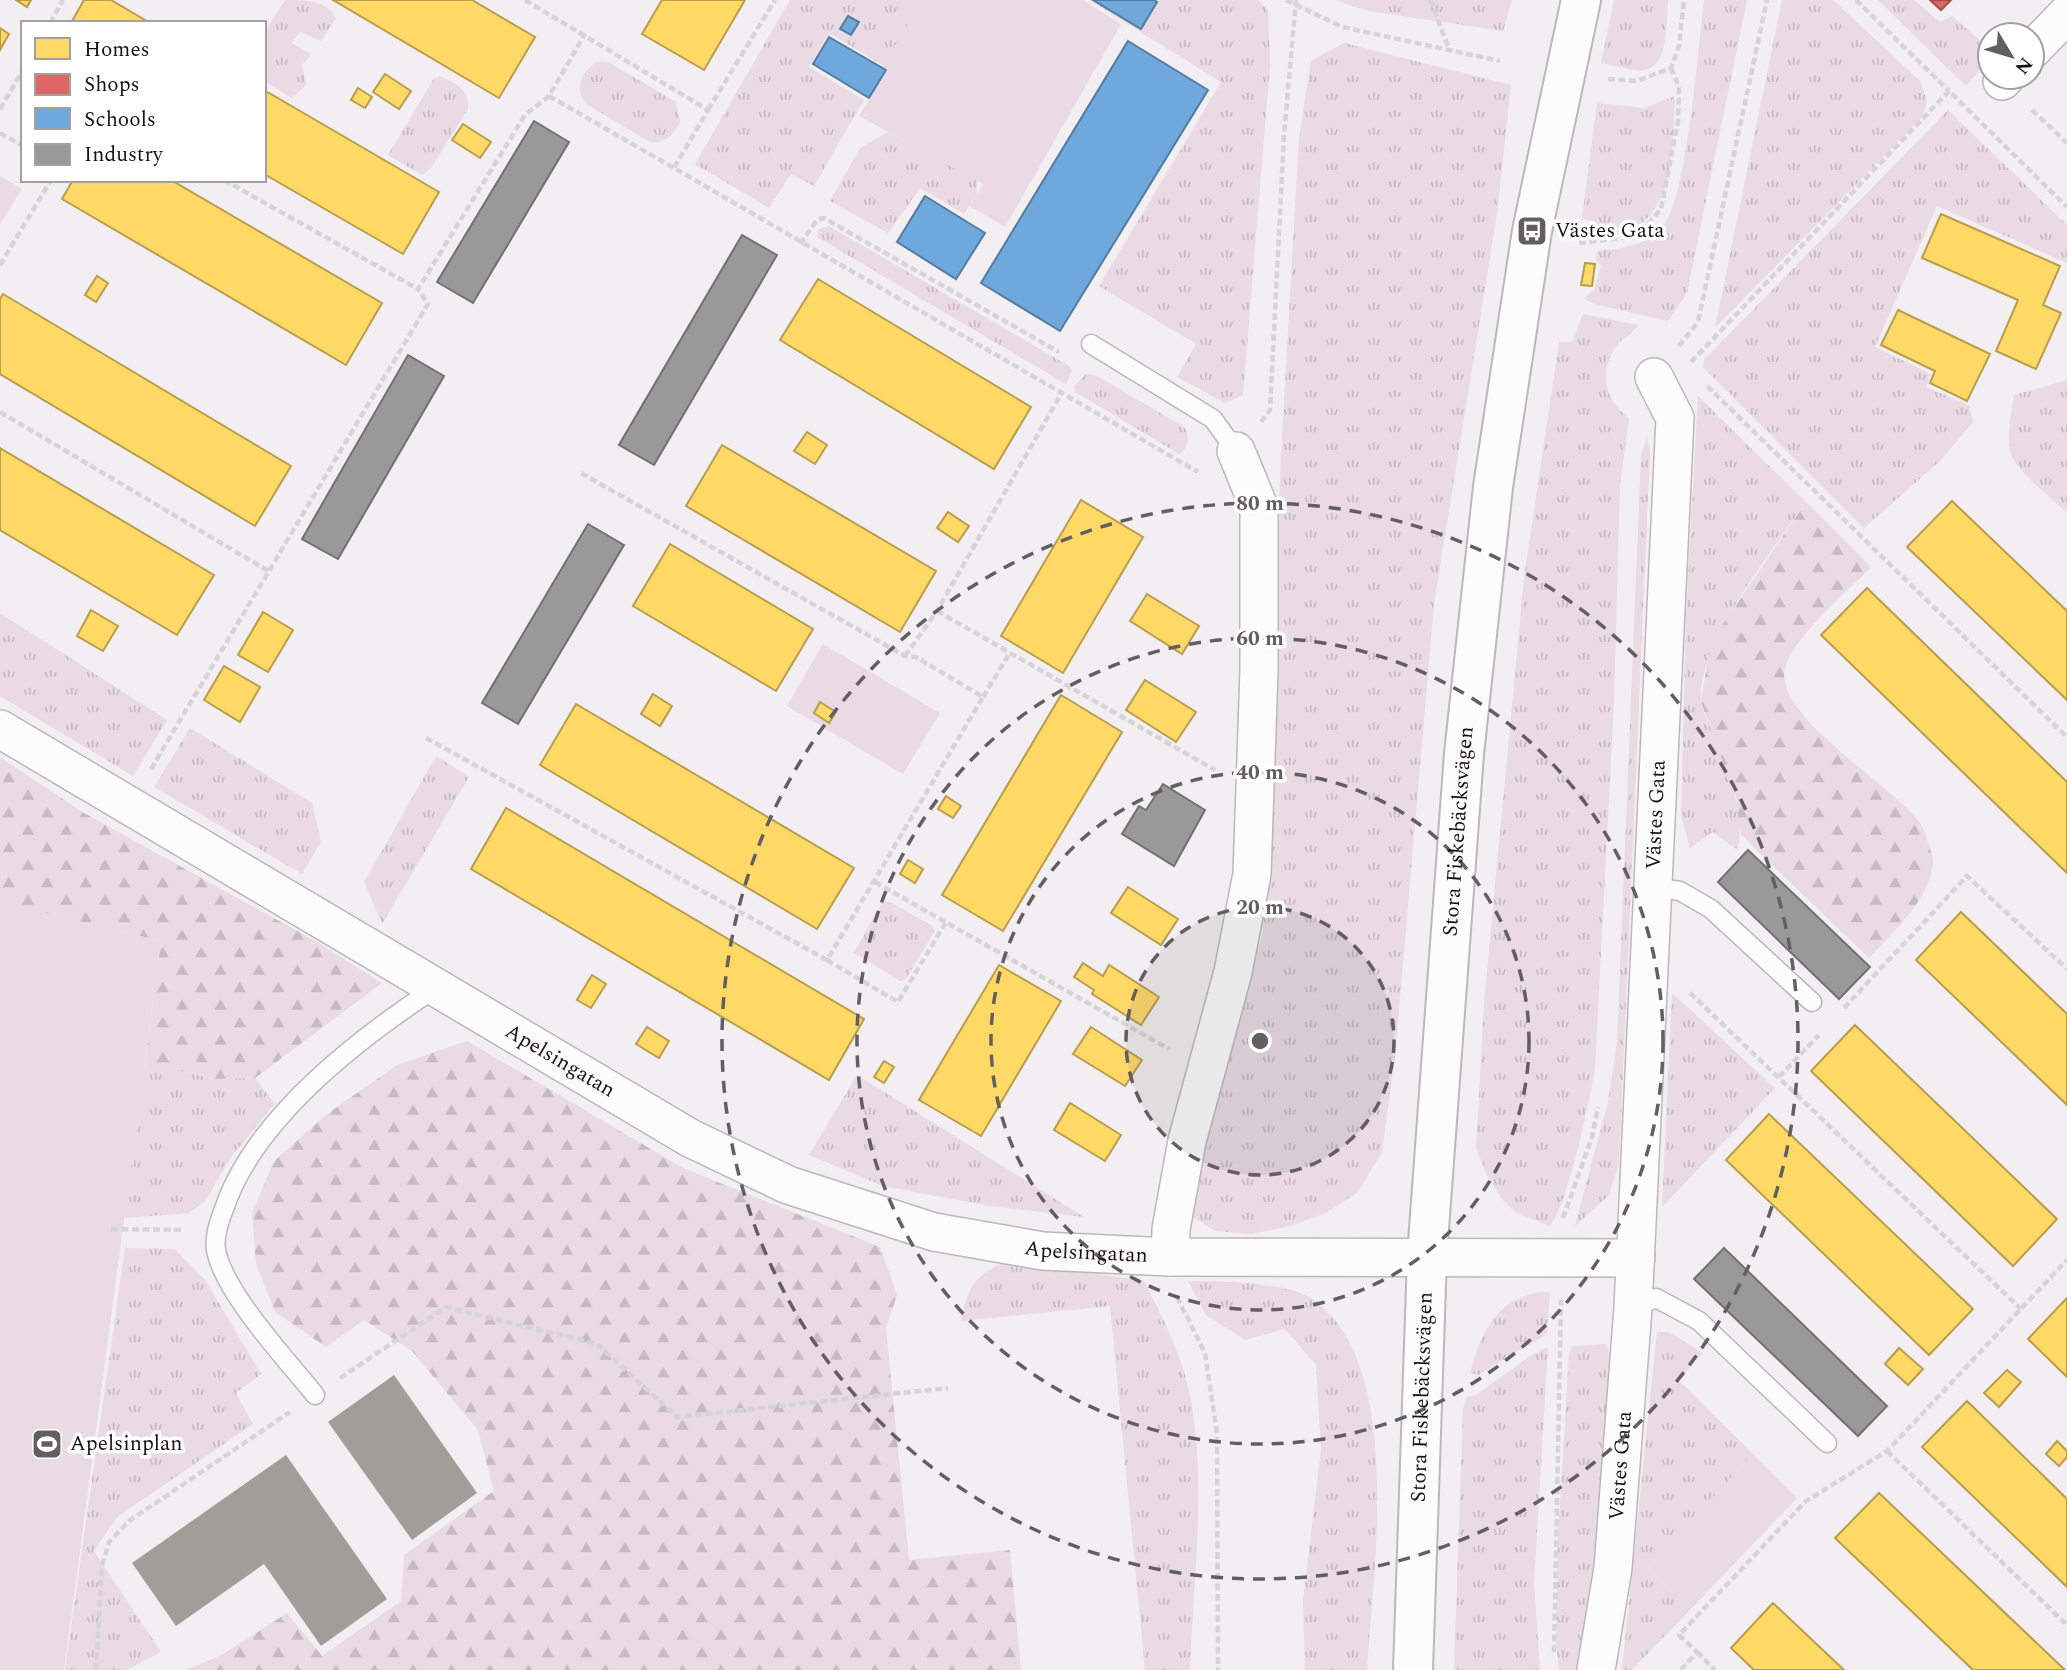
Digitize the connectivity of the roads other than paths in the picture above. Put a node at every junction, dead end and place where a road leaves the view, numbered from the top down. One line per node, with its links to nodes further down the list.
1 (1581, 0): 11 (street, Stora Fiskebäcksvägen)
2 (2067, 14): 3 (street)
3 (2046, 36)
4 (1091, 344): 6 (lane)
5 (1671, 372): 8 (street, Västes Gata)
6 (1236, 451): 12 (street, Apelsingatan)
7 (0, 729): 9 (street, Apelsingatan)
8 (1651, 887): 10 (lane); 13 (street, Västes Gata)
9 (434, 989): 12 (street, Apelsingatan); 15 (lane)
10 (1812, 1002)
11 (1427, 1256): 12 (street, Apelsingatan); 13 (street); 17 (street, Stora Fiskebäcksvägen)
12 (1170, 1257)
13 (1636, 1258): 14 (street, Västes Gata)
14 (1633, 1308): 16 (lane); 18 (street, Västes Gata)
15 (314, 1395)
16 (1827, 1443)
17 (1413, 1670)
18 (1596, 1670)

